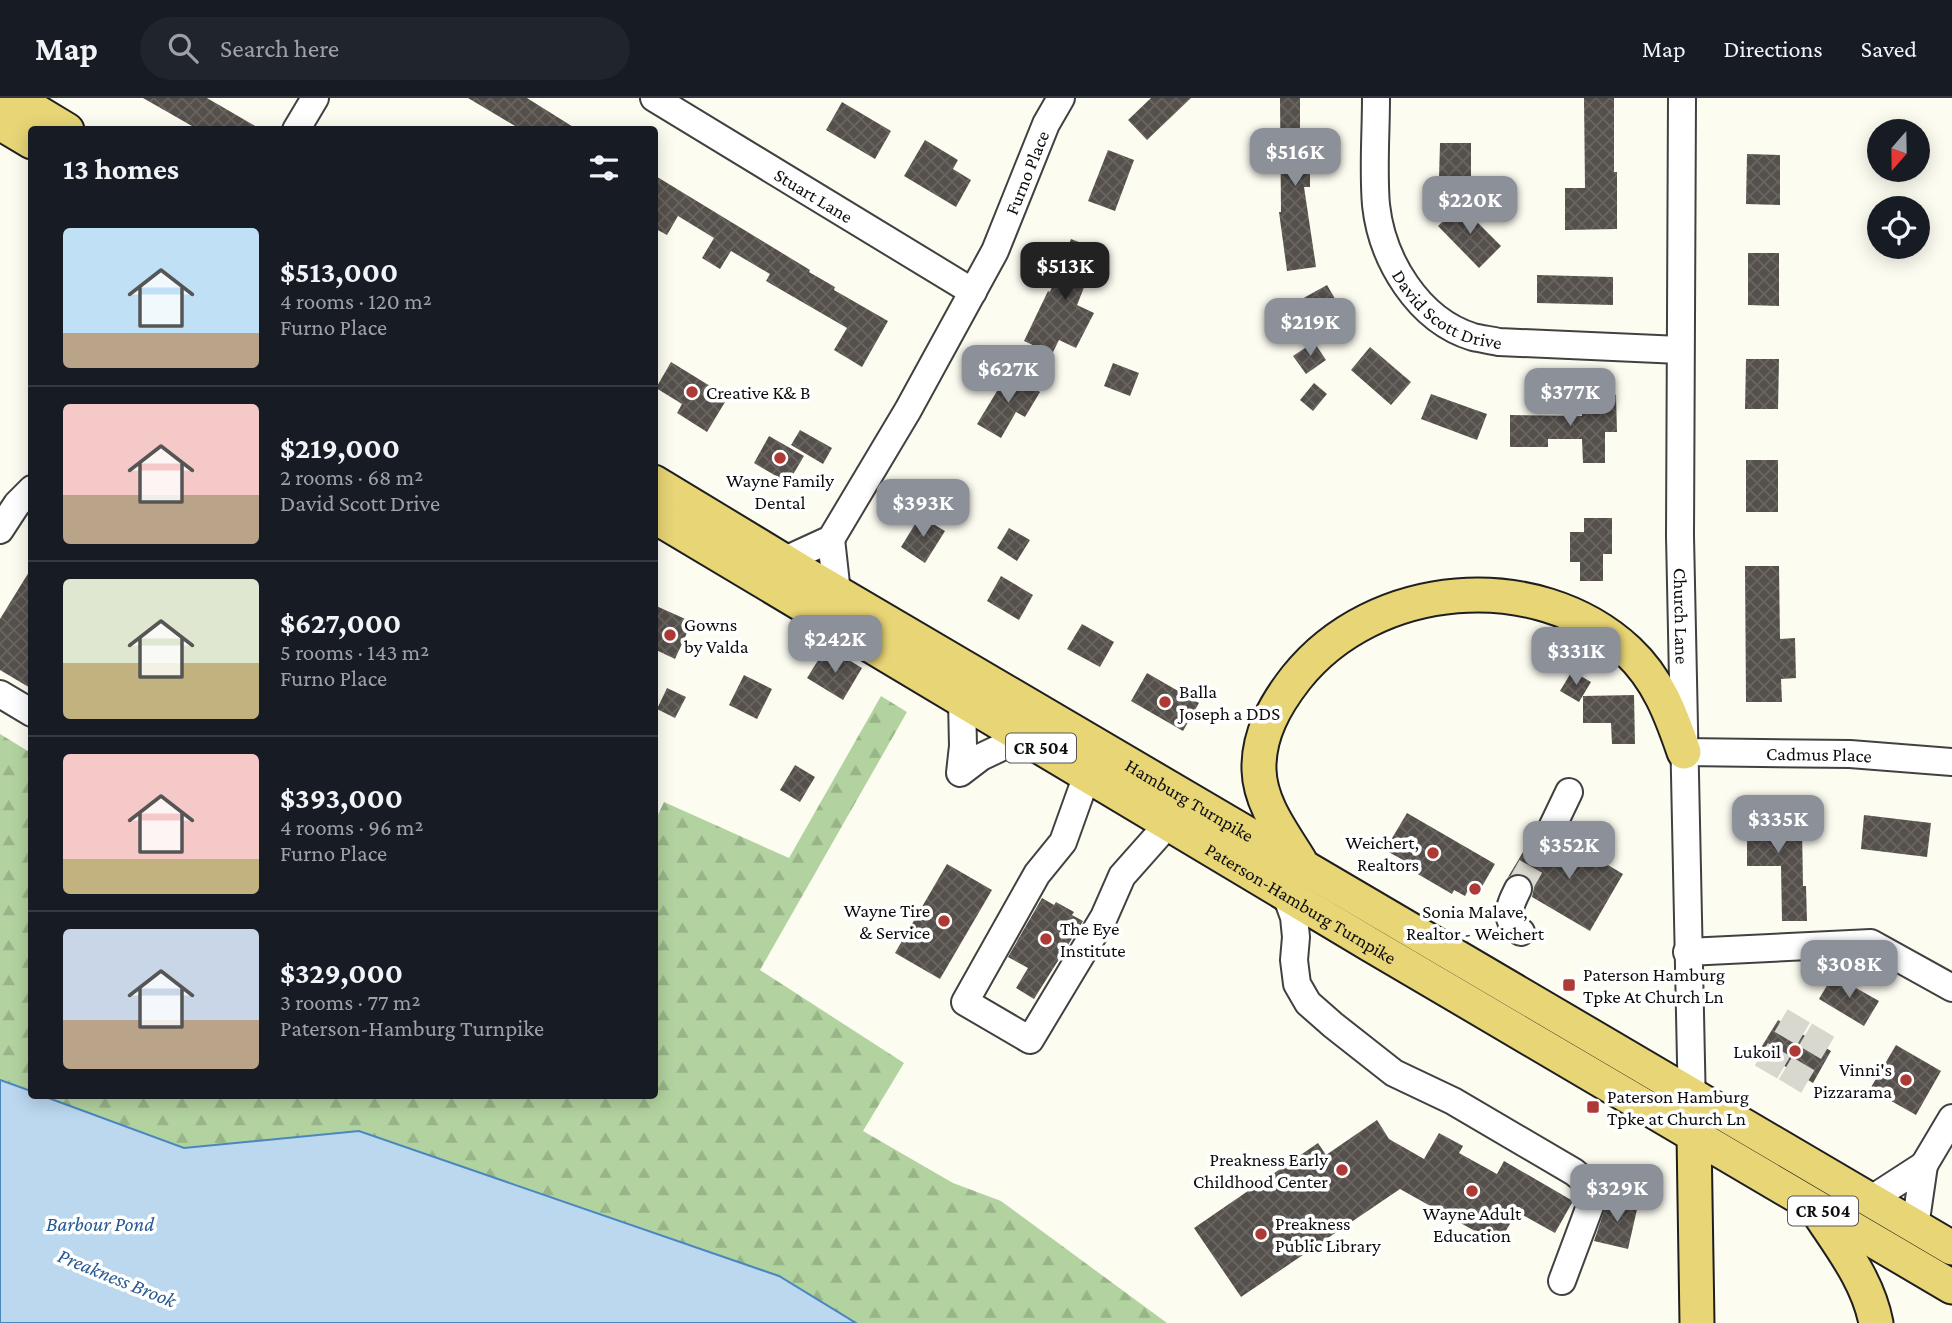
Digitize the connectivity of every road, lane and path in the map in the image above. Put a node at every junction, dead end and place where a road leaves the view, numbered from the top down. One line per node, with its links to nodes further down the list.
1 (14, 98): 9 (main road)
2 (315, 98): 10 (street)
3 (654, 98): 7 (street, Stuart Lane)
4 (1061, 98): 12 (street, Furno Place)
5 (1376, 98): 13 (street, David Scott Drive)
6 (1682, 98): 13 (street, Church Lane)
7 (688, 106): 12 (street, Stuart Lane)
8 (0, 123): 11 (main road)
9 (60, 126)
10 (298, 126)
11 (28, 140)
12 (973, 292): 18 (street, Furno Place)
13 (1680, 350): 25 (street, Church Lane)
14 (658, 484): 19 (main road, Hamburg Turnpike / CR 504)
15 (28, 492): 17 (street)
16 (658, 518): 22 (main road, Paterson-Hamburg Turnpike / CR 504)
17 (0, 530)
18 (831, 539): 19 (street); 20 (street)
19 (783, 561): 20 (main road, Hamburg Turnpike / CR 504)
20 (837, 593): 31 (main road, Hamburg Turnpike / CR 504)
21 (0, 694): 23 (street)
22 (962, 701): 24 (main road, Paterson-Hamburg Turnpike / CR 504); 24 (street)
23 (28, 711)
24 (1023, 737): 27 (main road, Paterson-Hamburg Turnpike / CR 504)
25 (1684, 752): 26 (street, Cadmus Place); 31 (main road); 35 (street, Church Lane)
26 (1952, 762)
27 (1087, 775): 29 (main road, Paterson-Hamburg Turnpike / CR 504); 29 (street)
28 (1569, 792): 30 (street)
29 (1168, 823): 33 (main road, Paterson-Hamburg Turnpike / CR 504)
30 (1547, 838)
31 (1303, 866): 37 (main road, Hamburg Turnpike / CR 504)
32 (1518, 889): 34 (street)
33 (1286, 895): 39 (main road, Paterson-Hamburg Turnpike / CR 504); 45 (street)
34 (1521, 932)
35 (1687, 952): 36 (street); 37 (street, Church Lane)
36 (1952, 988)
37 (1690, 1094): 39 (street, Church Lane); 41 (main road, CR 504)
38 (1952, 1118): 40 (street)
39 (1694, 1135): 42 (main road, Paterson-Hamburg Turnpike / CR 504); 47 (main road)
40 (1924, 1165): 41 (street); 43 (street)
41 (1870, 1200): 43 (main road, CR 504)
42 (1813, 1205): 46 (main road, Paterson-Hamburg Turnpike / CR 504); 48 (main road)
43 (1915, 1227): 44 (main road, CR 504)
44 (1952, 1248)
45 (1562, 1281)
46 (1952, 1287)
47 (1697, 1323)
48 (1875, 1323)

